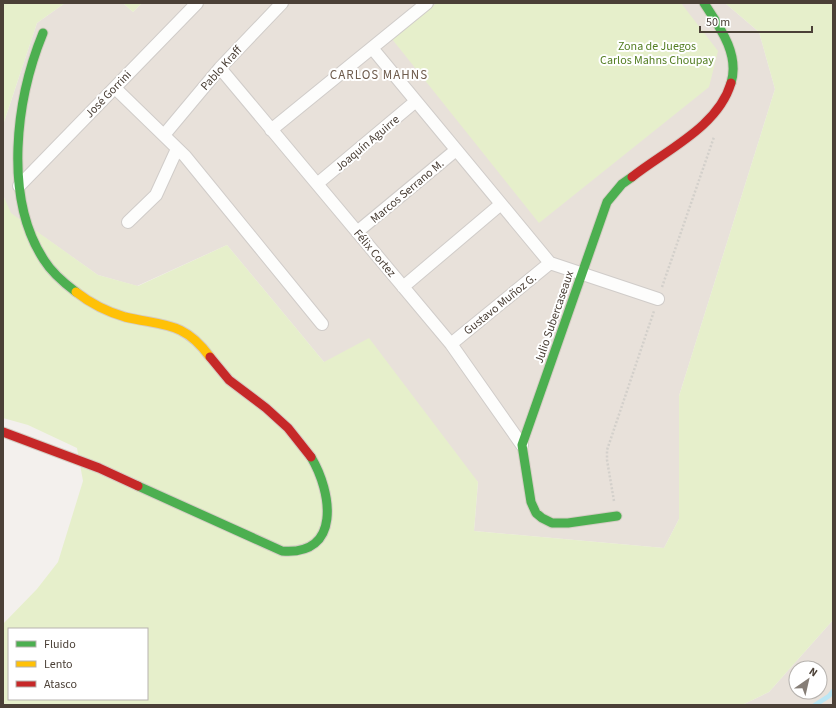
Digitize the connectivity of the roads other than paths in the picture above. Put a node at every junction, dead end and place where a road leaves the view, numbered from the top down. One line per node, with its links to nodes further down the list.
1 (197, 3): 8 (street, José Gorrini)
2 (282, 3): 7 (street, Pablo Kraff)
3 (427, 3): 6 (street)
4 (704, 3): 20 (street, Julio Subercaseaux)
5 (43, 33): 15 (street)
6 (372, 48): 9 (street); 10 (street)
7 (220, 68): 10 (street, Félix Cortez); 11 (street, Pablo Kraff)
8 (114, 88): 11 (street); 15 (street, José Gorrini)
9 (416, 102): 13 (street); 14 (street, Joaquín Aguirre)
10 (271, 130): 14 (street, Félix Cortez)
11 (164, 135): 12 (street)
12 (177, 149): 17 (street); 23 (street)
13 (456, 150): 16 (street); 18 (street, Marcos Serrano M.)
14 (317, 184): 18 (street, Félix Cortez)
15 (19, 186): 25 (street)
16 (501, 204): 19 (street); 21 (street)
17 (128, 222)
18 (357, 232): 21 (street, Félix Cortez)
19 (550, 263): 20 (street); 24 (street, Gustavo Muñoz G.)
20 (582, 273): 22 (street); 26 (street, Julio Subercaseaux)
21 (403, 287): 24 (street, Félix Cortez)
22 (658, 299)
23 (322, 324)
24 (451, 344): 26 (street, Félix Cortez)
25 (3, 432)
26 (522, 445): 27 (street, Julio Subercaseaux)
27 (617, 516)

